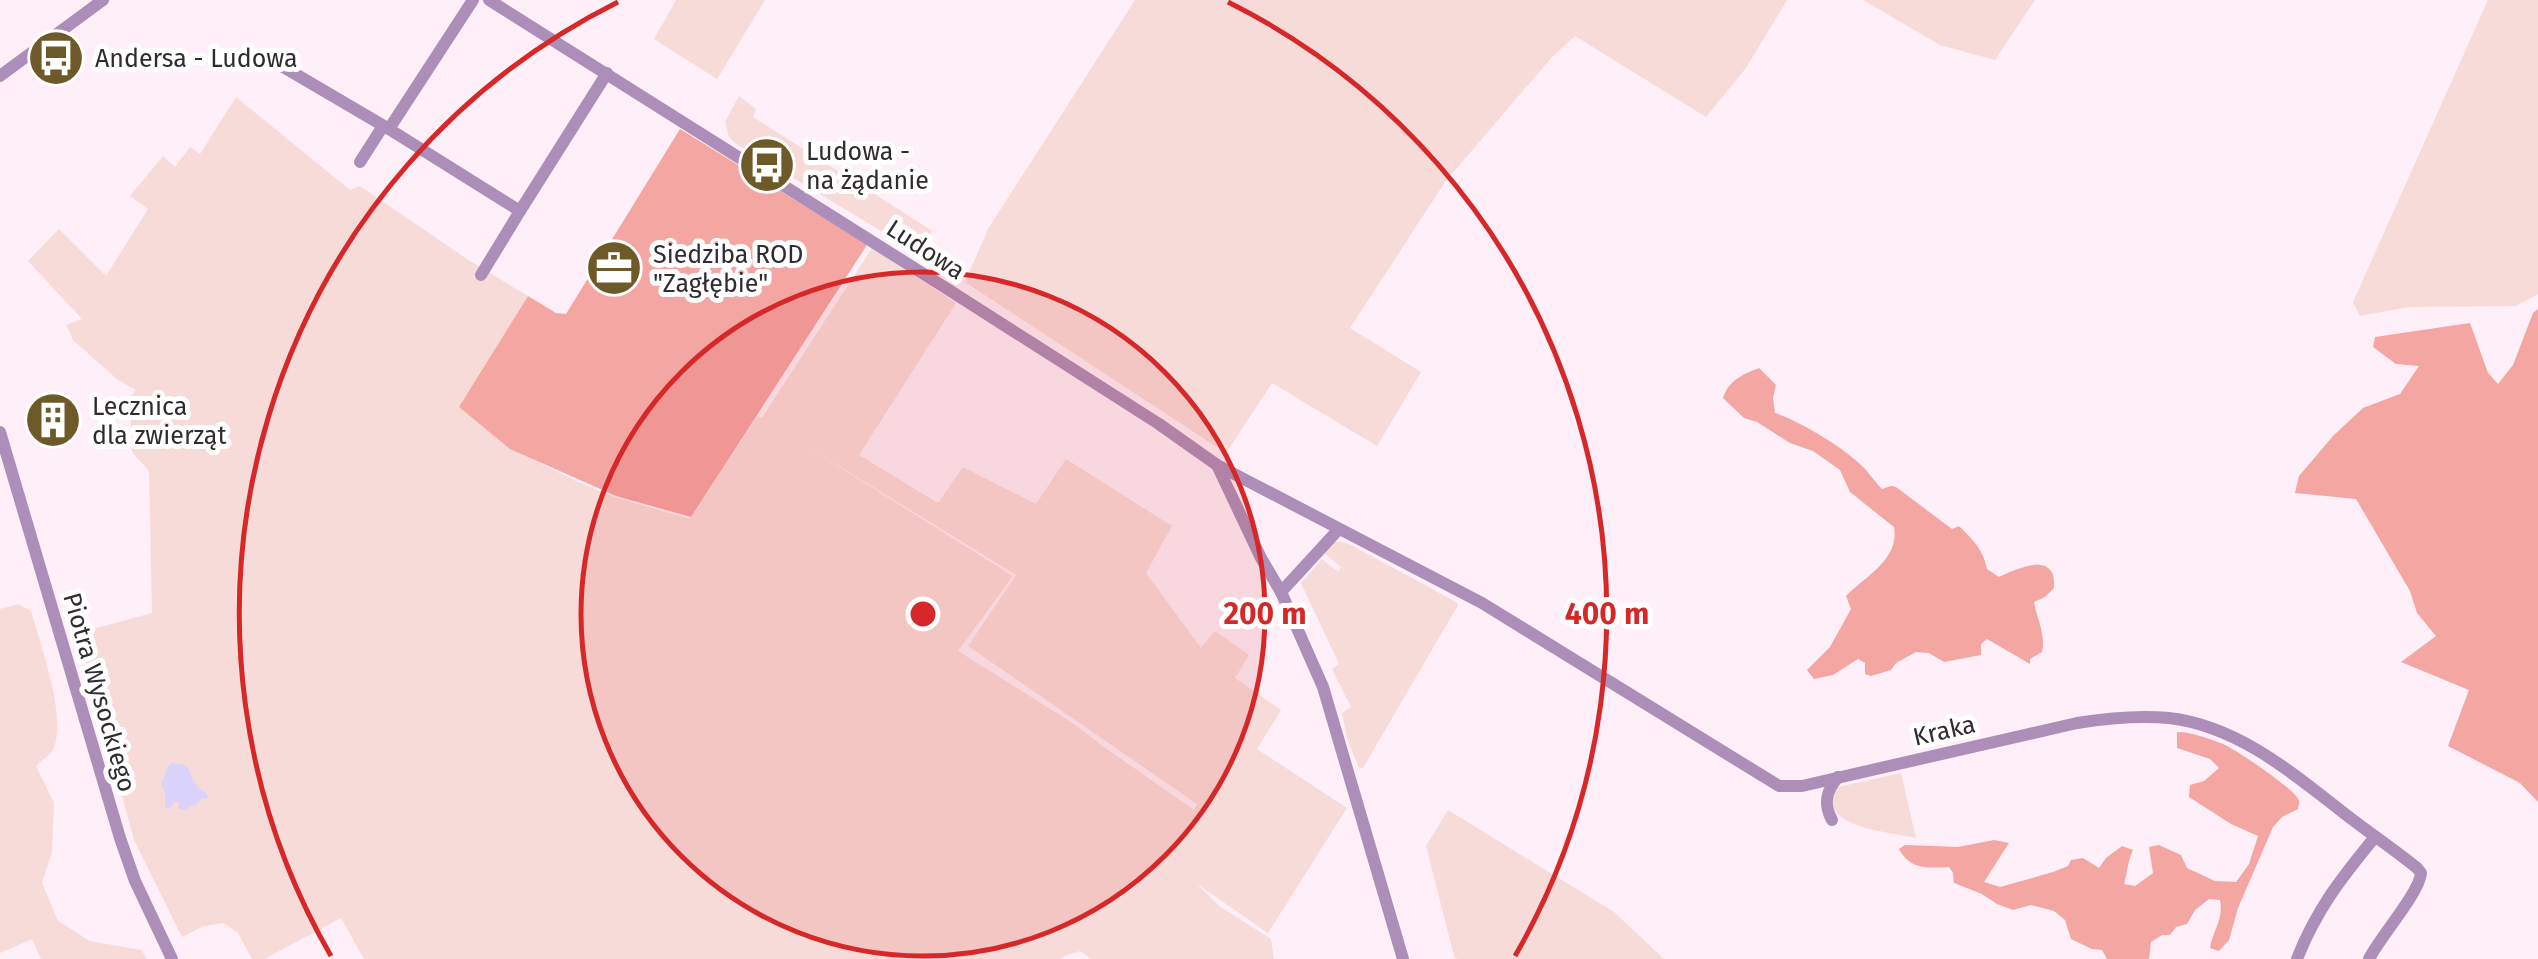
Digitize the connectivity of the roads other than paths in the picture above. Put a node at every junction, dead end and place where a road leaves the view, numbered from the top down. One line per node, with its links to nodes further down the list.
1 (103, 0): 6 (street)
2 (472, 0): 7 (street)
3 (488, 0): 5 (street, Ludowa)
4 (280, 65): 7 (street)
5 (607, 73): 9 (street); 12 (street, Ludowa)
6 (1, 74)
7 (386, 127): 8 (street); 9 (street)
8 (360, 162)
9 (520, 211): 10 (street)
10 (480, 275)
11 (0, 432): 19 (street, Piotra Wysockiego)
12 (1218, 466): 13 (street, Ludowa); 14 (street, Ludowa)
13 (1338, 530): 14 (street); 15 (street, Ludowa)
14 (1280, 592): 20 (street, Ludowa)
15 (1482, 603): 16 (street, Kraka)
16 (1838, 777): 17 (street); 18 (street, Kraka)
17 (1832, 820)
18 (2375, 837): 21 (street); 22 (street, Kraka)
19 (172, 959)
20 (1402, 959)
21 (2297, 959)
22 (2369, 959)

